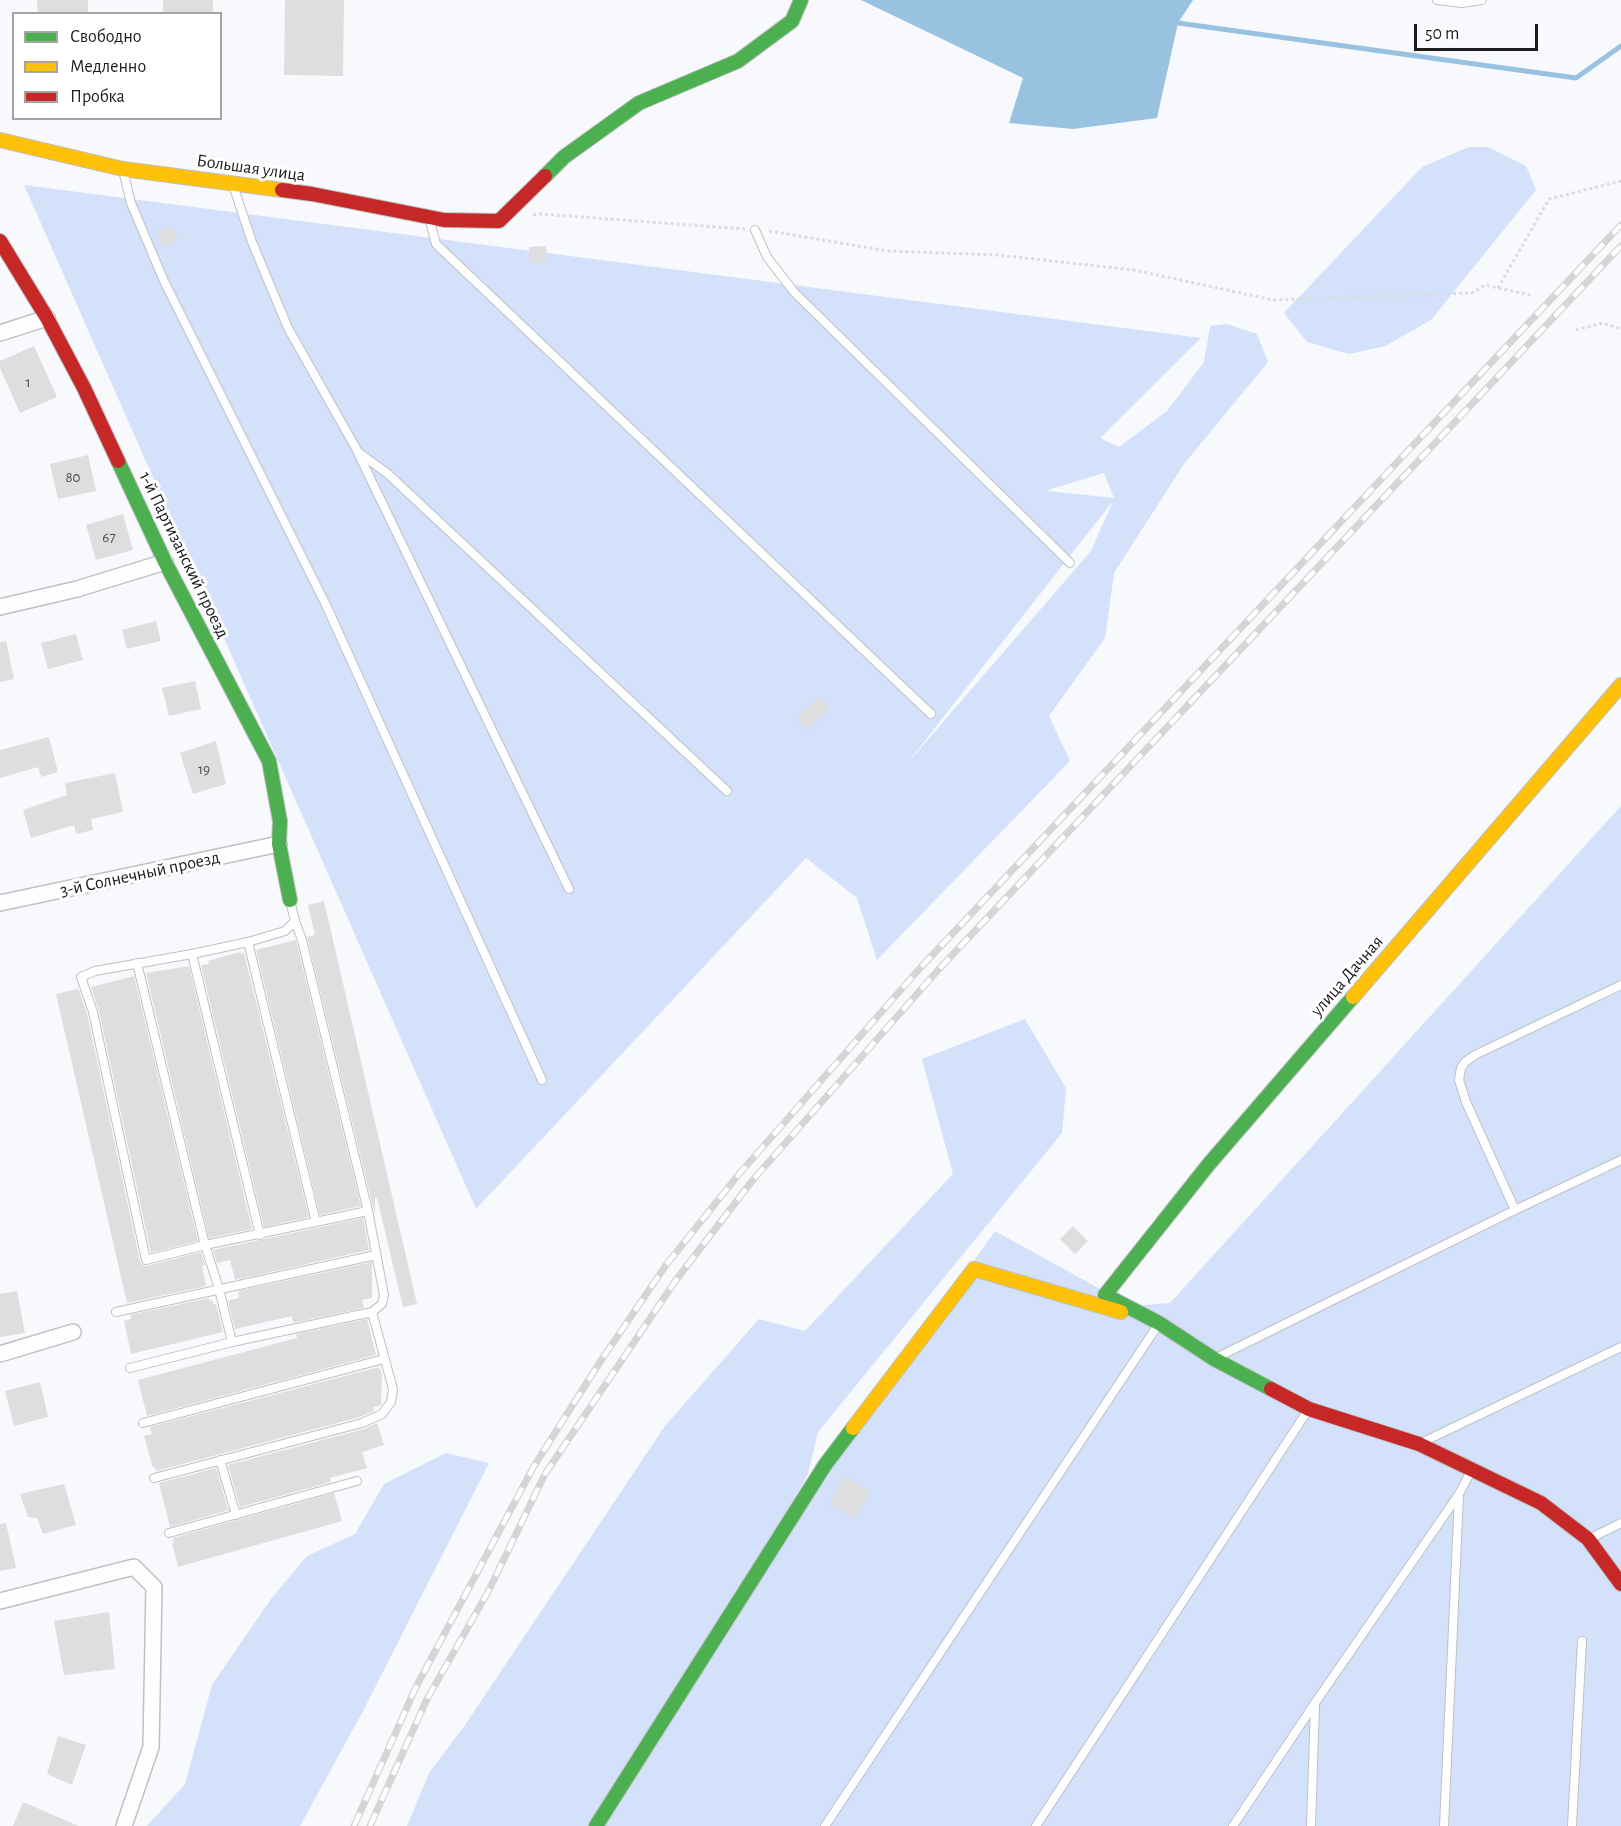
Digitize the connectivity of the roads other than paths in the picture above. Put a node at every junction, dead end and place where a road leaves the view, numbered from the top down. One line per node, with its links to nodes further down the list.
1 (801, 0): 7 (street, Большая улица)
2 (1437, 0): 3 (lane)
3 (1482, 0)
4 (0, 140): 5 (street, Большая улица)
5 (123, 169): 6 (street, Большая улица); 28 (lane)
6 (232, 183): 7 (street, Большая улица); 12 (lane)
7 (429, 217): 17 (lane)
8 (755, 230): 14 (lane)
9 (0, 241): 10 (street, 1-й Партизанский проезд)
10 (47, 318): 11 (street); 13 (street, 1-й Партизанский проезд)
11 (0, 333)
12 (358, 452): 18 (lane); 20 (lane)
13 (165, 562): 15 (street); 19 (street, 1-й Партизанский проезд)
14 (1070, 563)
15 (0, 608)
16 (1621, 685): 39 (street, улица Дачная)
17 (931, 714)
18 (727, 791)
19 (279, 844): 21 (street, 1-й Партизанский проезд); 22 (street, 3-й Солнечный проезд)
20 (569, 889)
21 (290, 900): 23 (lane)
22 (0, 903)
23 (295, 921): 24 (lane); 31 (lane)
24 (248, 942): 25 (lane); 32 (lane)
25 (192, 954): 26 (lane); 33 (lane)
26 (137, 963): 34 (lane); 34 (lane)
27 (1621, 986): 30 (lane)
28 (542, 1080)
29 (1621, 1160): 30 (lane)
30 (1515, 1210): 45 (lane)
31 (368, 1211): 32 (lane); 35 (lane)
32 (316, 1222): 33 (lane)
33 (260, 1235): 34 (lane)
34 (205, 1245): 36 (lane)
35 (376, 1255): 36 (lane); 38 (lane)
36 (219, 1289): 37 (lane); 41 (lane)
37 (116, 1312)
38 (372, 1312): 41 (lane); 44 (lane)
39 (1159, 1323): 45 (street); 64 (street); 65 (lane)
40 (72, 1332): 43 (street)
41 (232, 1342): 46 (lane)
42 (1621, 1347): 49 (lane)
43 (0, 1354)
44 (384, 1359): 48 (lane); 50 (lane)
45 (1214, 1359): 47 (street)
46 (130, 1368)
47 (1309, 1409): 49 (street); 66 (lane)
48 (142, 1423)
49 (1419, 1444): 51 (street)
50 (220, 1460): 52 (lane); 55 (lane)
51 (1472, 1469): 54 (lane); 58 (street)
52 (154, 1478)
53 (357, 1481): 55 (lane)
54 (1460, 1494): 62 (lane); 69 (lane)
55 (236, 1515): 57 (lane)
56 (1621, 1523): 58 (lane)
57 (169, 1533)
58 (1587, 1539): 59 (street)
59 (1621, 1584)
60 (0, 1601): 63 (street)
61 (1582, 1641): 70 (lane)
62 (1315, 1703): 67 (lane); 68 (lane)
63 (124, 1826)
64 (596, 1826)
65 (825, 1826)
66 (1036, 1826)
67 (1233, 1826)
68 (1311, 1826)
69 (1444, 1826)
70 (1572, 1826)

